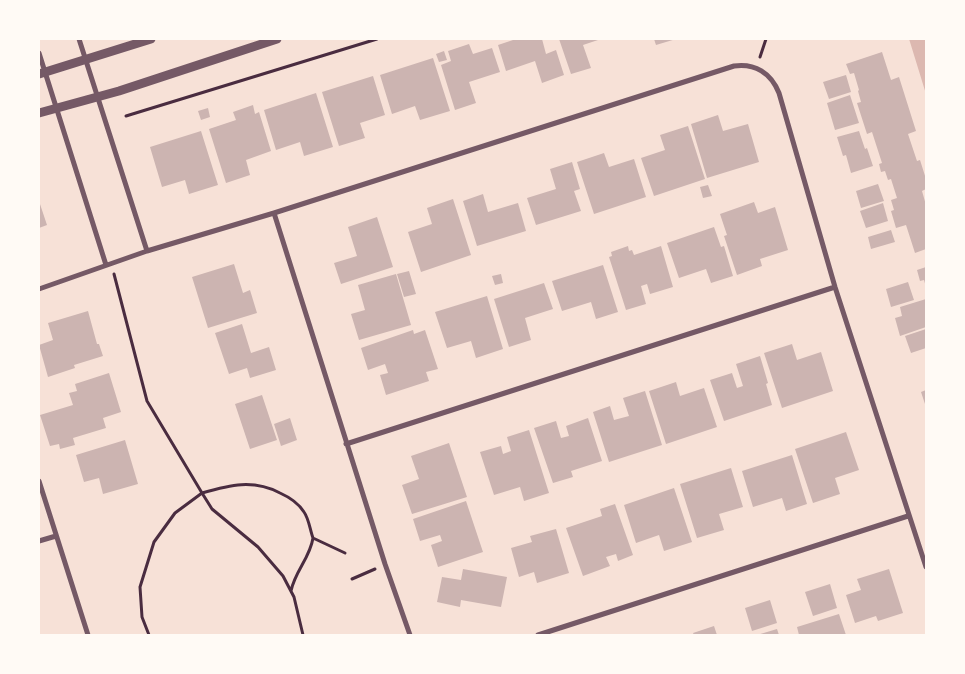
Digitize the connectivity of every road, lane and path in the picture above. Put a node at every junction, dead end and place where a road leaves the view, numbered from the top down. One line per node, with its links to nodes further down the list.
1 (78, 39): 7 (street)
2 (151, 39): 7 (street)
3 (277, 39): 10 (street)
4 (377, 39): 13 (path)
5 (766, 39): 8 (path)
6 (39, 53): 9 (street)
7 (85, 60): 9 (street); 10 (street)
8 (756, 68): 14 (street); 17 (street)
9 (42, 73): 11 (street)
10 (96, 96): 11 (street); 15 (street)
11 (56, 107): 12 (street); 16 (street)
12 (39, 113)
13 (126, 116)
14 (274, 213): 15 (street); 19 (street)
15 (147, 252): 16 (street)
16 (109, 264): 18 (street); 21 (path)
17 (835, 287): 19 (street); 22 (street)
18 (39, 289)
19 (346, 444): 27 (street)
20 (39, 480): 23 (street)
21 (202, 493): 24 (path); 30 (path); 32 (path)
22 (908, 516): 28 (street); 35 (street)
23 (56, 536): 25 (street); 31 (street)
24 (313, 538): 26 (path); 30 (path)
25 (39, 542)
26 (345, 553)
27 (384, 564): 29 (path); 34 (street)
28 (926, 567)
29 (352, 579)
30 (291, 591): 33 (path)
31 (88, 635)
32 (149, 635)
33 (303, 635)
34 (410, 635)
35 (538, 635)

